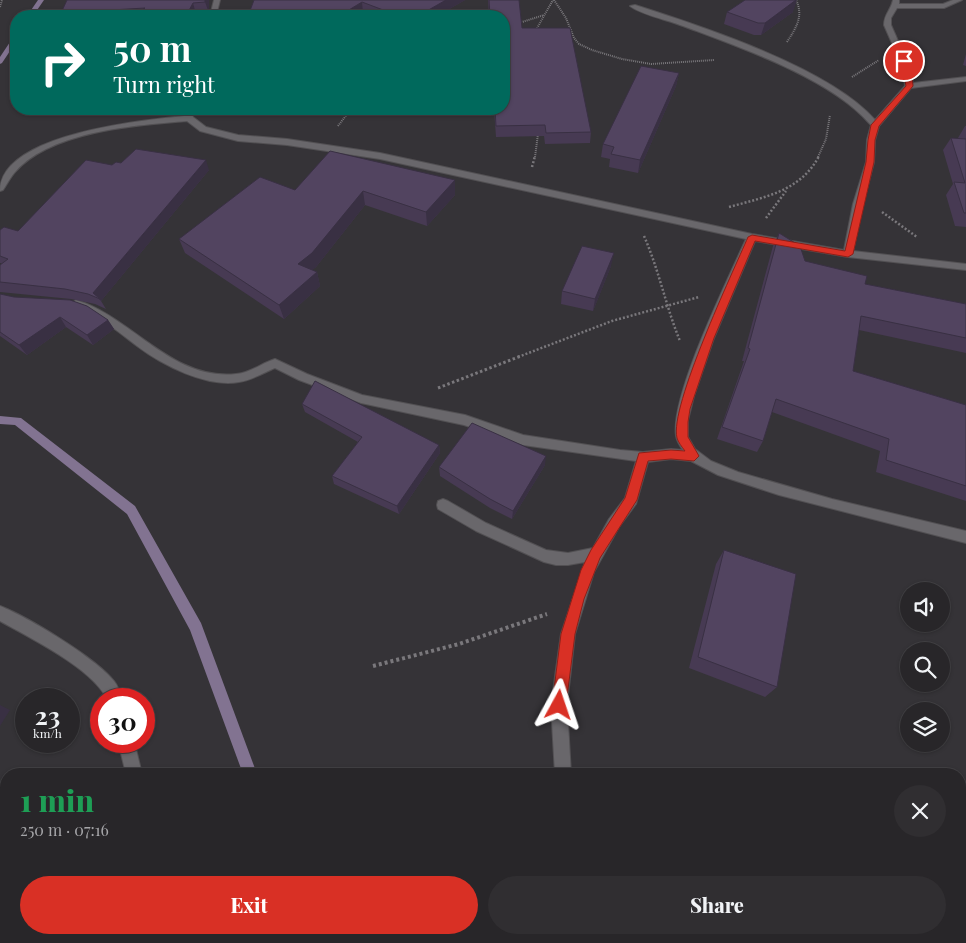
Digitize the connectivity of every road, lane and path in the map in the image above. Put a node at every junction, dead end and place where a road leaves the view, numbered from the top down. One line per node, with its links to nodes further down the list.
1 (2, 0): 6 (path)
2 (553, 0): 8 (path); 13 (path)
3 (796, 0): 12 (path)
4 (959, 0): 5 (street)
5 (896, 3): 11 (street)
6 (0, 6)
7 (633, 6): 12 (street)
8 (544, 16): 9 (path); 10 (path)
9 (519, 23)
10 (534, 33)
11 (895, 46): 15 (street); 16 (path)
12 (773, 59): 16 (street)
13 (717, 60)
14 (966, 79): 15 (street)
15 (909, 86): 19 (street)
16 (829, 87): 19 (street); 23 (path)
17 (177, 115): 22 (street)
18 (190, 115): 21 (street)
19 (875, 125): 24 (street)
20 (538, 131): 21 (path)
21 (525, 187): 25 (street)
22 (0, 188)
23 (786, 190): 26 (path); 27 (path)
24 (862, 193): 28 (path); 29 (street)
25 (632, 211): 26 (street); 32 (path)
26 (692, 224): 27 (street)
27 (752, 237): 29 (street); 33 (street)
28 (918, 238)
29 (848, 254): 30 (street)
30 (966, 267)
31 (64, 302): 34 (street)
32 (668, 305): 33 (path); 34 (path)
33 (696, 372): 36 (street)
34 (400, 407): 35 (street)
35 (643, 456): 36 (street); 39 (street)
36 (694, 456): 38 (street)
37 (443, 505): 39 (street)
38 (966, 537)
39 (596, 554): 40 (street)
40 (578, 599): 42 (path); 46 (street)
41 (0, 612): 43 (street)
42 (373, 666)
43 (108, 688)
44 (129, 753): 45 (street)
45 (133, 768)
46 (563, 768)

